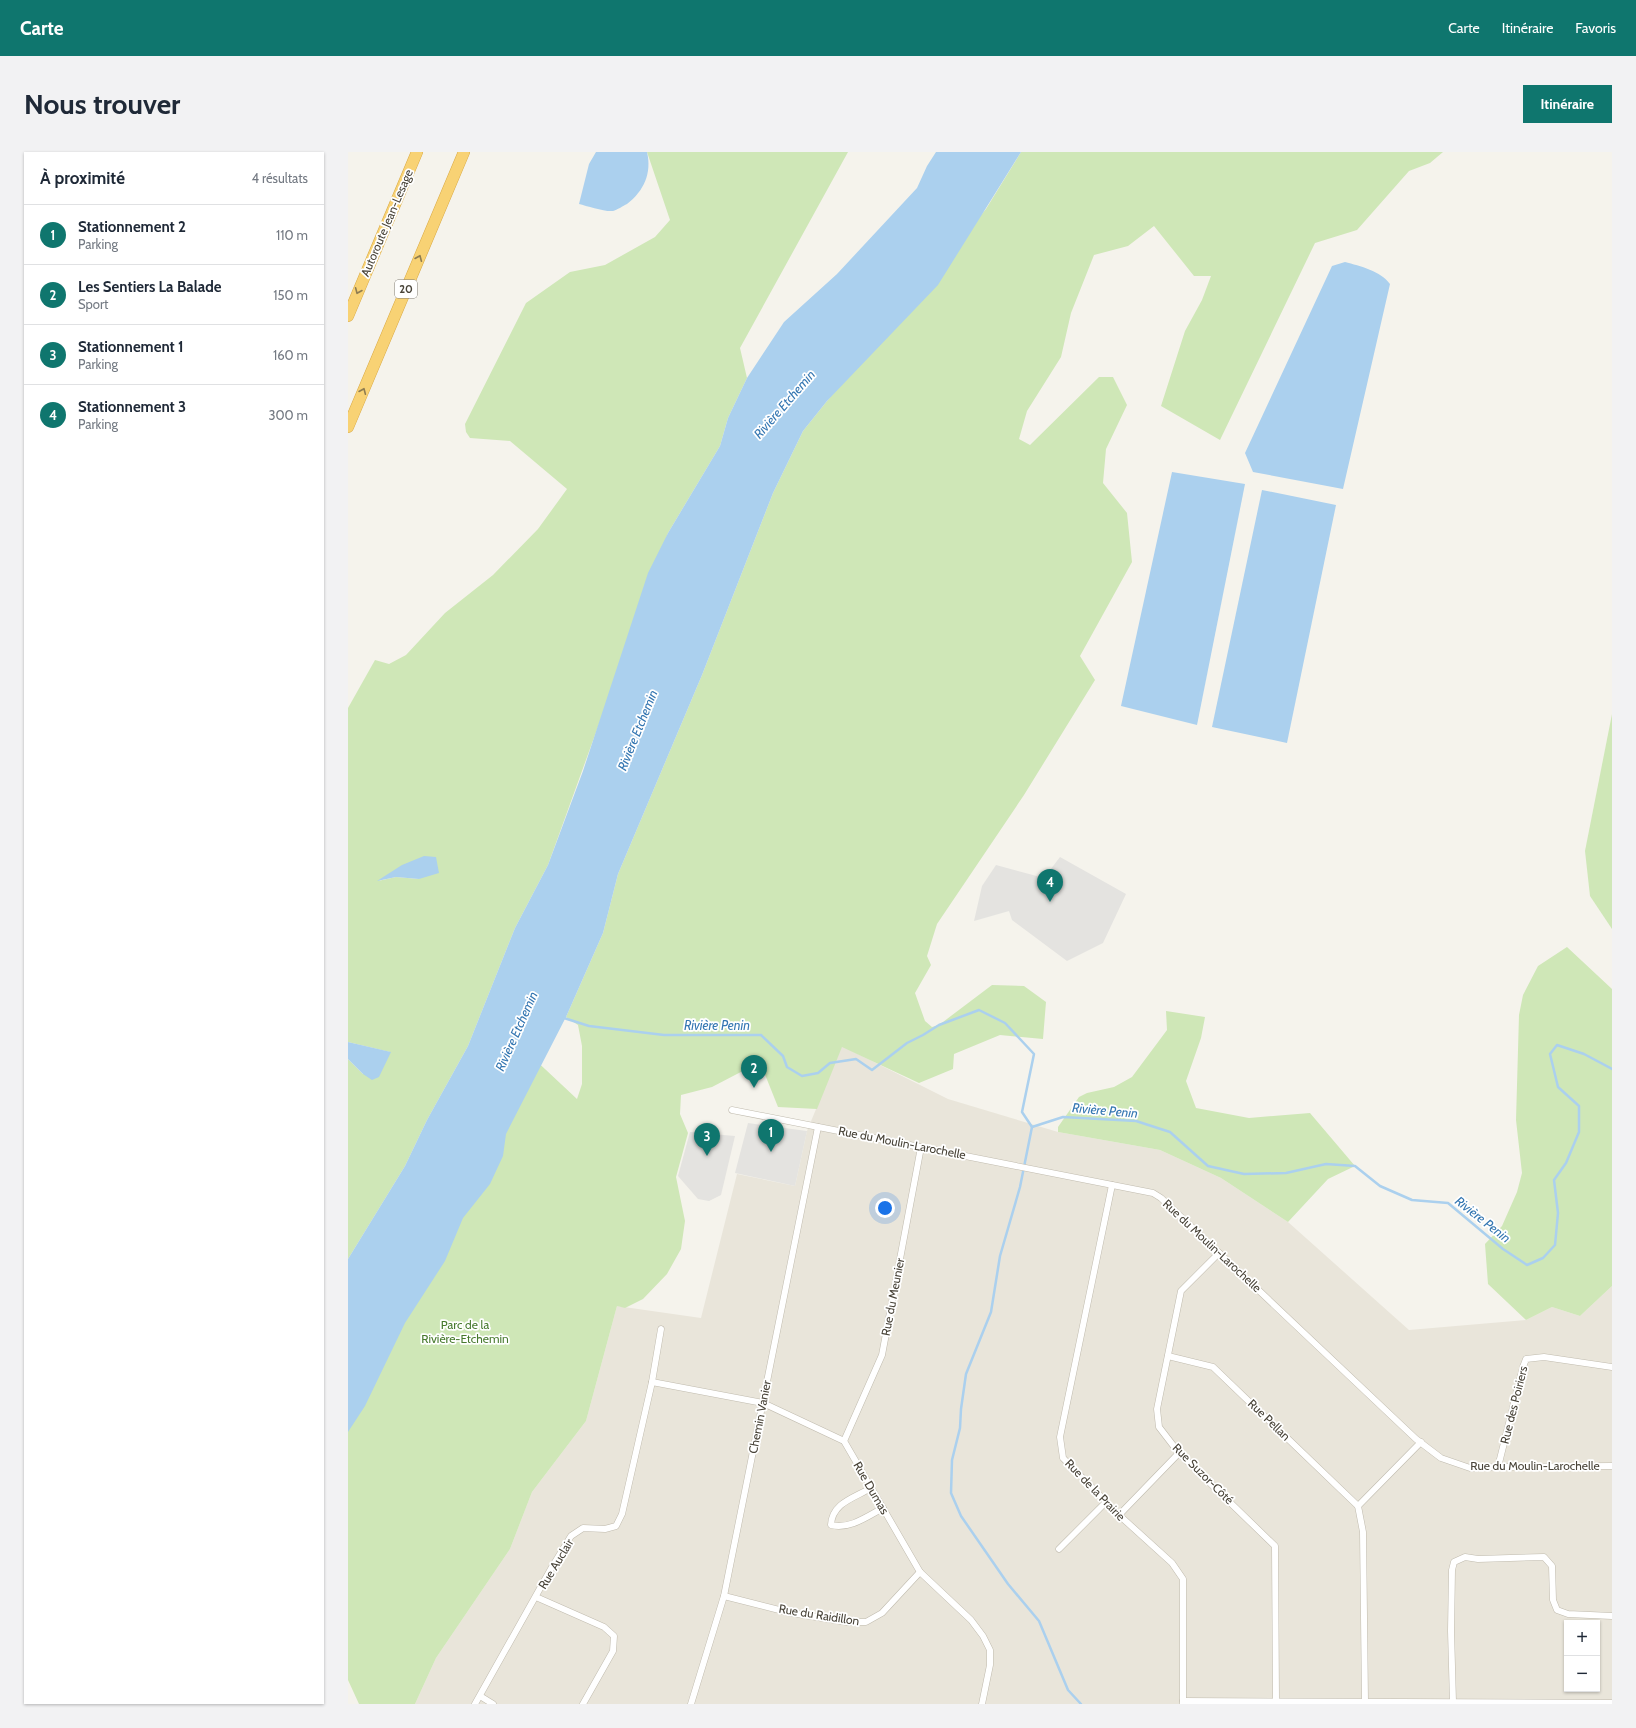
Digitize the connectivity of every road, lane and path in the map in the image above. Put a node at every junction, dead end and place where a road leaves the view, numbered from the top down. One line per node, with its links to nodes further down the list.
1 (417, 152): 3 (highway, Autoroute Jean-Lesage, one-way to 3)
2 (464, 152): 4 (highway, 20, one-way to 2)
3 (348, 316)
4 (348, 427)
5 (732, 1110): 6 (street, Rue du Moulin-Larochelle)
6 (818, 1127): 7 (street, Rue du Moulin-Larochelle); 14 (street, Chemin Vanier)
7 (921, 1147): 8 (street, Rue du Moulin-Larochelle); 15 (street, Rue du Meunier)
8 (1112, 1185): 9 (street, Rue du Moulin-Larochelle); 21 (street, Rue de la Prairie)
9 (1219, 1252): 11 (street, Rue Suzor-Côté); 16 (street, Rue du Moulin-Larochelle)
10 (661, 1329): 13 (street, Rue Auclair)
11 (1168, 1356): 17 (street, Rue Suzor-Côté); 22 (street, Rue Pellan)
12 (1612, 1367): 18 (street, Rue des Poiriers)
13 (652, 1382): 14 (street); 28 (street, Rue Auclair)
14 (763, 1403): 15 (street); 27 (street, Chemin Vanier)
15 (844, 1441): 20 (street, Rue Dumas)
16 (1421, 1442): 18 (street, Rue du Moulin-Larochelle); 22 (street)
17 (1179, 1453): 24 (street); 31 (street, Rue Suzor-Côté)
18 (1498, 1466): 19 (street, Rue du Moulin-Larochelle)
19 (1612, 1466)
20 (871, 1488): 23 (street, Rue Dumas); 23 (street)
21 (1106, 1502): 24 (street, Rue de la Prairie); 25 (street)
22 (1358, 1506): 33 (street)
23 (883, 1508): 26 (street, Rue Dumas)
24 (1119, 1515): 32 (street, Rue de la Prairie)
25 (1059, 1550)
26 (920, 1572): 27 (street, Rue du Raidillon); 40 (street, Rue Dumas)
27 (724, 1596): 39 (street, Chemin Vanier)
28 (536, 1597): 30 (street, Rue Auclair); 38 (street)
29 (1612, 1616): 34 (street)
30 (480, 1696): 36 (street, Rue Auclair); 37 (street)
31 (1276, 1701): 32 (street); 33 (street)
32 (1183, 1702)
33 (1365, 1702): 34 (street)
34 (1454, 1702): 35 (street)
35 (1612, 1703)
36 (475, 1704)
37 (493, 1704)
38 (583, 1704)
39 (692, 1704)
40 (982, 1704)

